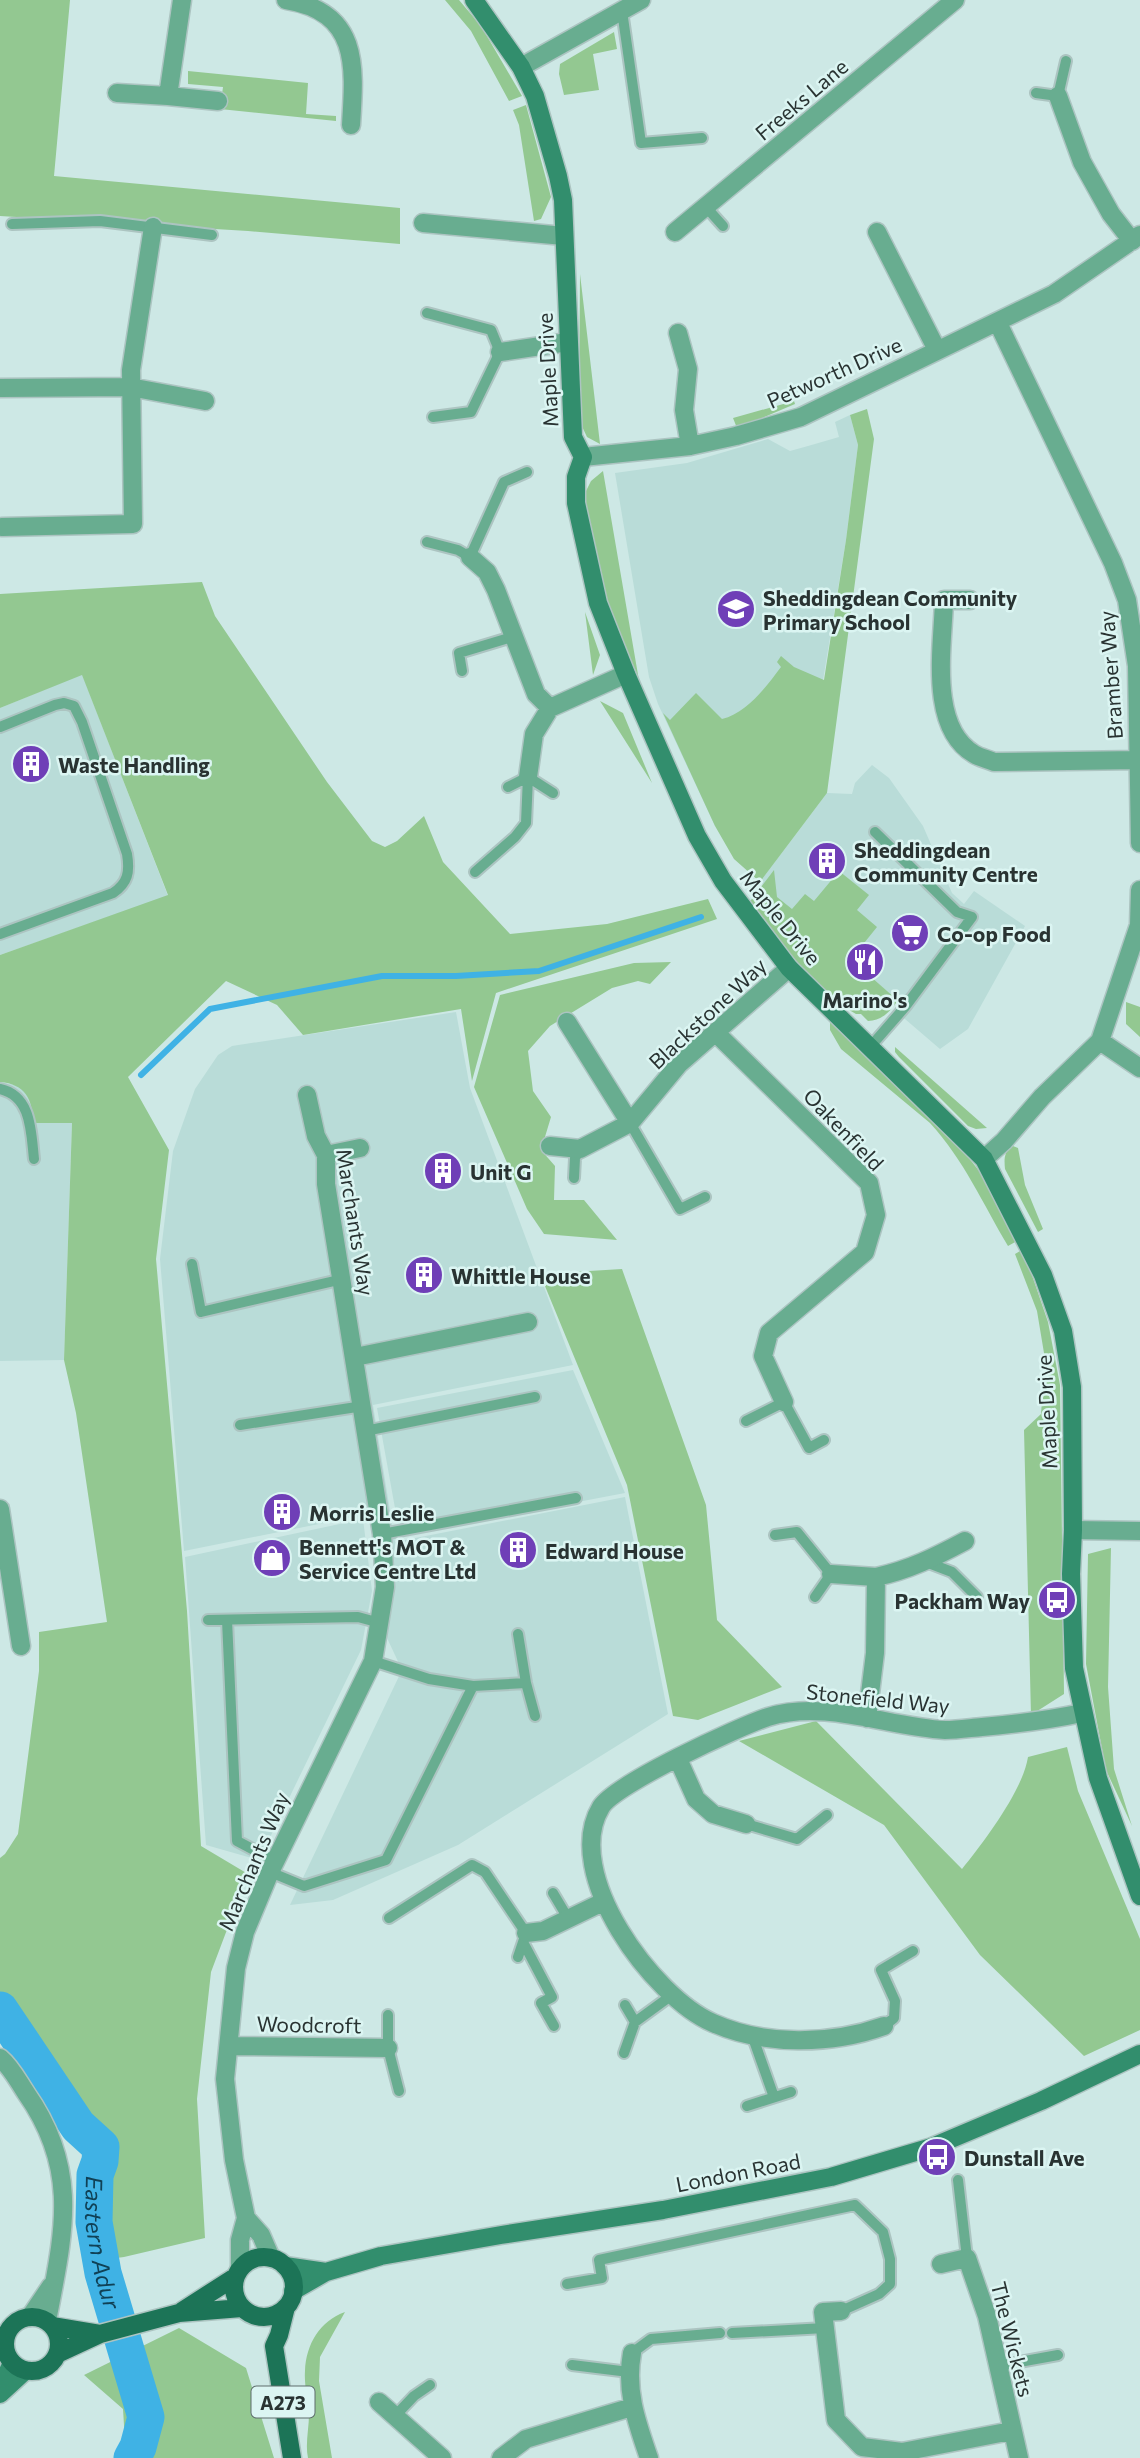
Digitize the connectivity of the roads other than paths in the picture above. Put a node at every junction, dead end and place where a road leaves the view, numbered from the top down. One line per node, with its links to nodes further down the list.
1 (182, 0): 11 (street)
2 (286, 0): 14 (street)
3 (474, 0): 8 (street, Maple Drive)
4 (640, 0): 6 (street)
5 (955, 0): 16 (street, Freeks Lane)
6 (622, 11): 8 (street); 15 (lane)
7 (1066, 61): 12 (lane)
8 (521, 67): 24 (street, Maple Drive)
9 (117, 93): 11 (street)
10 (1036, 93): 12 (lane)
11 (168, 96): 13 (street)
12 (1058, 96): 25 (street, Petworth Drive)
13 (218, 101)
14 (351, 125)
15 (702, 138)
16 (706, 207): 19 (lane); 21 (street, Freeks Lane)
17 (424, 223): 24 (street)
18 (12, 225): 20 (lane)
19 (723, 226)
20 (153, 227): 23 (lane); 32 (street)
21 (675, 232)
22 (877, 232): 30 (street, Petworth Drive)
23 (212, 235)
24 (564, 236): 29 (street, Maple Drive)
25 (1136, 238): 27 (street, Petworth Drive)
26 (427, 313): 31 (lane)
27 (998, 323): 30 (street, Petworth Drive); 42 (street, Bramber Way)
28 (678, 333): 36 (street)
29 (568, 342): 31 (street); 37 (street, Maple Drive)
30 (937, 350): 36 (street, Petworth Drive)
31 (500, 352): 35 (lane)
32 (130, 387): 33 (street); 34 (street); 39 (street)
33 (0, 388)
34 (205, 401)
35 (433, 417)
36 (690, 446): 37 (street, Petworth Drive)
37 (583, 457): 46 (street, Maple Drive)
38 (527, 472): 41 (lane)
39 (2, 527)
40 (427, 542): 41 (lane)
41 (470, 557): 44 (street)
42 (1134, 597): 49 (street, Bramber Way)
43 (970, 600): 49 (street)
44 (512, 637): 45 (lane); 47 (street)
45 (463, 671)
46 (626, 674): 47 (street); 59 (street, Maple Drive)
47 (550, 708): 50 (street)
48 (0, 727): 58 (lane)
49 (1138, 760): 54 (street, Bramber Way)
50 (528, 777): 51 (lane); 52 (lane); 55 (lane)
51 (508, 787)
52 (553, 793)
53 (875, 832): 63 (lane)
54 (1140, 843)
55 (475, 872)
56 (1140, 890): 57 (street)
57 (1140, 925): 62 (street)
58 (0, 934)
59 (789, 968): 61 (street, Blackstone Way); 63 (street, Maple Drive)
60 (568, 1022): 67 (street)
61 (716, 1033): 67 (street, Blackstone Way); 81 (street, Oakenfield)
62 (1100, 1041): 64 (street); 72 (street)
63 (870, 1046): 72 (street, Maple Drive)
64 (1140, 1068)
65 (0, 1089): 73 (lane)
66 (307, 1095): 71 (street, Marchants Way)
67 (630, 1123): 70 (street, Blackstone Way); 75 (lane)
68 (550, 1146): 70 (street)
69 (360, 1149): 71 (street)
70 (580, 1149): 74 (lane)
71 (326, 1155): 77 (street, Marchants Way)
72 (984, 1158): 89 (street, Maple Drive)
73 (34, 1159)
74 (574, 1178)
75 (705, 1197)
76 (192, 1264): 77 (lane)
77 (343, 1279): 79 (street, Marchants Way)
78 (527, 1322): 79 (street)
79 (355, 1357): 82 (street, Marchants Way)
80 (535, 1397): 85 (lane)
81 (784, 1402): 83 (lane); 86 (lane)
82 (363, 1406): 84 (lane); 85 (street, Marchants Way)
83 (746, 1421)
84 (240, 1425)
85 (365, 1431): 91 (street, Marchants Way)
86 (824, 1440)
87 (576, 1498): 91 (lane)
88 (0, 1509): 94 (street)
89 (1073, 1530): 90 (street); 108 (street, Maple Drive)
90 (1140, 1531)
91 (382, 1534): 102 (street, Marchants Way)
92 (775, 1535): 96 (lane)
93 (965, 1541): 95 (street)
94 (4, 1557): 104 (street)
95 (926, 1562): 97 (street); 99 (lane)
96 (831, 1574): 97 (street); 98 (lane)
97 (876, 1577): 110 (street)
98 (815, 1597)
99 (977, 1597)
100 (208, 1620): 101 (lane)
101 (227, 1620): 102 (lane); 114 (lane)
102 (380, 1623): 105 (street, Marchants Way)
103 (518, 1634): 106 (lane)
104 (21, 1646)
105 (373, 1661): 107 (lane); 114 (street, Marchants Way)
106 (526, 1683): 107 (lane); 109 (lane)
107 (473, 1686): 114 (lane)
108 (1082, 1713): 110 (street, Stonefield Way); 116 (street, Maple Drive)
109 (535, 1716)
110 (867, 1718): 111 (street, Stonefield Way)
111 (678, 1759): 113 (street); 117 (street, Stonefield Way)
112 (827, 1815): 113 (lane)
113 (746, 1824)
114 (273, 1866): 130 (street, Marchants Way)
115 (553, 1893): 119 (lane)
116 (1140, 1896)
117 (603, 1902): 119 (street); 123 (street, Stonefield Way)
118 (388, 1918): 120 (lane)
119 (569, 1920): 120 (street)
120 (524, 1937): 122 (lane); 127 (lane)
121 (913, 1951): 128 (lane)
122 (518, 1957)
123 (672, 1995): 126 (lane); 129 (street, Stonefield Way)
124 (625, 2004): 126 (lane)
125 (388, 2015): 131 (lane)
126 (635, 2022): 132 (lane)
127 (554, 2026)
128 (884, 2026): 129 (street, Stonefield Way)
129 (752, 2035): 137 (lane)
130 (229, 2046): 131 (street, Woodcroft); 140 (street, Marchants Way)
131 (388, 2048): 135 (lane)
132 (624, 2053)
133 (1139, 2056): 145 (street, London Road)
134 (0, 2059): 152 (street)
135 (399, 2091)
136 (791, 2092): 137 (lane)
137 (774, 2098): 138 (lane)
138 (747, 2106)
139 (958, 2180): 141 (lane)
140 (246, 2218): 142 (street, Marchants Way); 144 (street, Marchants Way)
141 (968, 2258): 143 (street); 161 (street, The Wickets)
142 (278, 2262): 144 (main road); 145 (street, London Road); 147 (main road)
143 (941, 2264)
144 (238, 2272): 148 (main road); 150 (main road)
145 (327, 2272): 147 (street, London Road)
146 (567, 2284): 149 (lane)
147 (290, 2299): 151 (main road); 156 (main road, A273)
148 (242, 2308): 150 (main road); 151 (main road)
149 (841, 2311): 153 (street)
150 (179, 2313): 155 (main road)
151 (261, 2317): 156 (main road, A273)
152 (43, 2321): 154 (main road); 155 (main road); 158 (main road)
153 (825, 2328): 157 (lane); 171 (street)
154 (4, 2331): 162 (main road)
155 (100, 2334): 158 (main road)
156 (274, 2346): 172 (main road, A273)
157 (632, 2353): 163 (street)
158 (57, 2354): 162 (main road)
159 (1058, 2355): 161 (lane)
160 (572, 2365): 163 (lane)
161 (998, 2366): 170 (street, The Wickets)
162 (18, 2367): 165 (street); 166 (street)
163 (629, 2372): 168 (street)
164 (430, 2385): 169 (lane)
165 (0, 2388)
166 (0, 2394)
167 (379, 2402): 169 (street)
168 (632, 2407): 174 (street); 175 (street)
169 (395, 2416): 173 (street)
170 (1011, 2431): 171 (street); 176 (street, The Wickets)
171 (859, 2452)
172 (292, 2458)
173 (442, 2458)
174 (501, 2458)
175 (649, 2458)
176 (1019, 2458)

